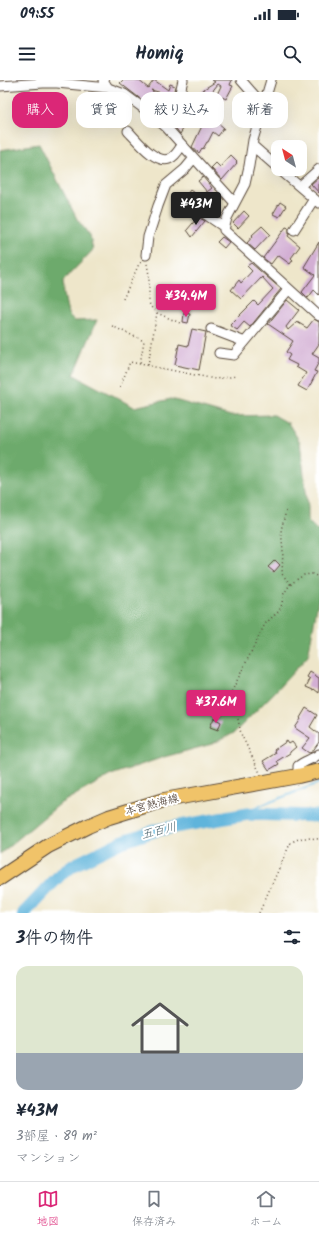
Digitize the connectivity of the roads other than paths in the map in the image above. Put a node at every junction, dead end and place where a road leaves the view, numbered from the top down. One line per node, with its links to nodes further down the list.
1 (116, 80): 6 (street)
2 (183, 80): 7 (street)
3 (241, 80): 8 (street)
4 (271, 80): 9 (street)
5 (0, 86): 6 (street)
6 (107, 86): 10 (street)
7 (180, 92)
8 (252, 92)
9 (267, 92)
10 (140, 106)
11 (166, 128): 14 (street)
12 (256, 128): 15 (street)
13 (128, 132): 14 (street)
14 (182, 145): 16 (street)
15 (253, 146): 17 (street); 22 (street)
16 (194, 158): 22 (street); 26 (street)
17 (271, 161)
18 (319, 169): 20 (street)
19 (288, 176): 20 (street)
20 (300, 186): 21 (street)
21 (317, 201): 25 (street)
22 (234, 202): 24 (street)
23 (202, 212): 24 (street)
24 (224, 227): 27 (street)
25 (294, 230)
26 (146, 256)
27 (289, 289): 28 (street); 30 (street)
28 (319, 316)
29 (211, 329): 30 (street)
30 (244, 342): 31 (street)
31 (219, 353)
32 (319, 754): 34 (street)
33 (319, 771): 34 (main road, 本宮熱海線)
34 (298, 776): 35 (main road, 本宮熱海線)
35 (0, 878)

